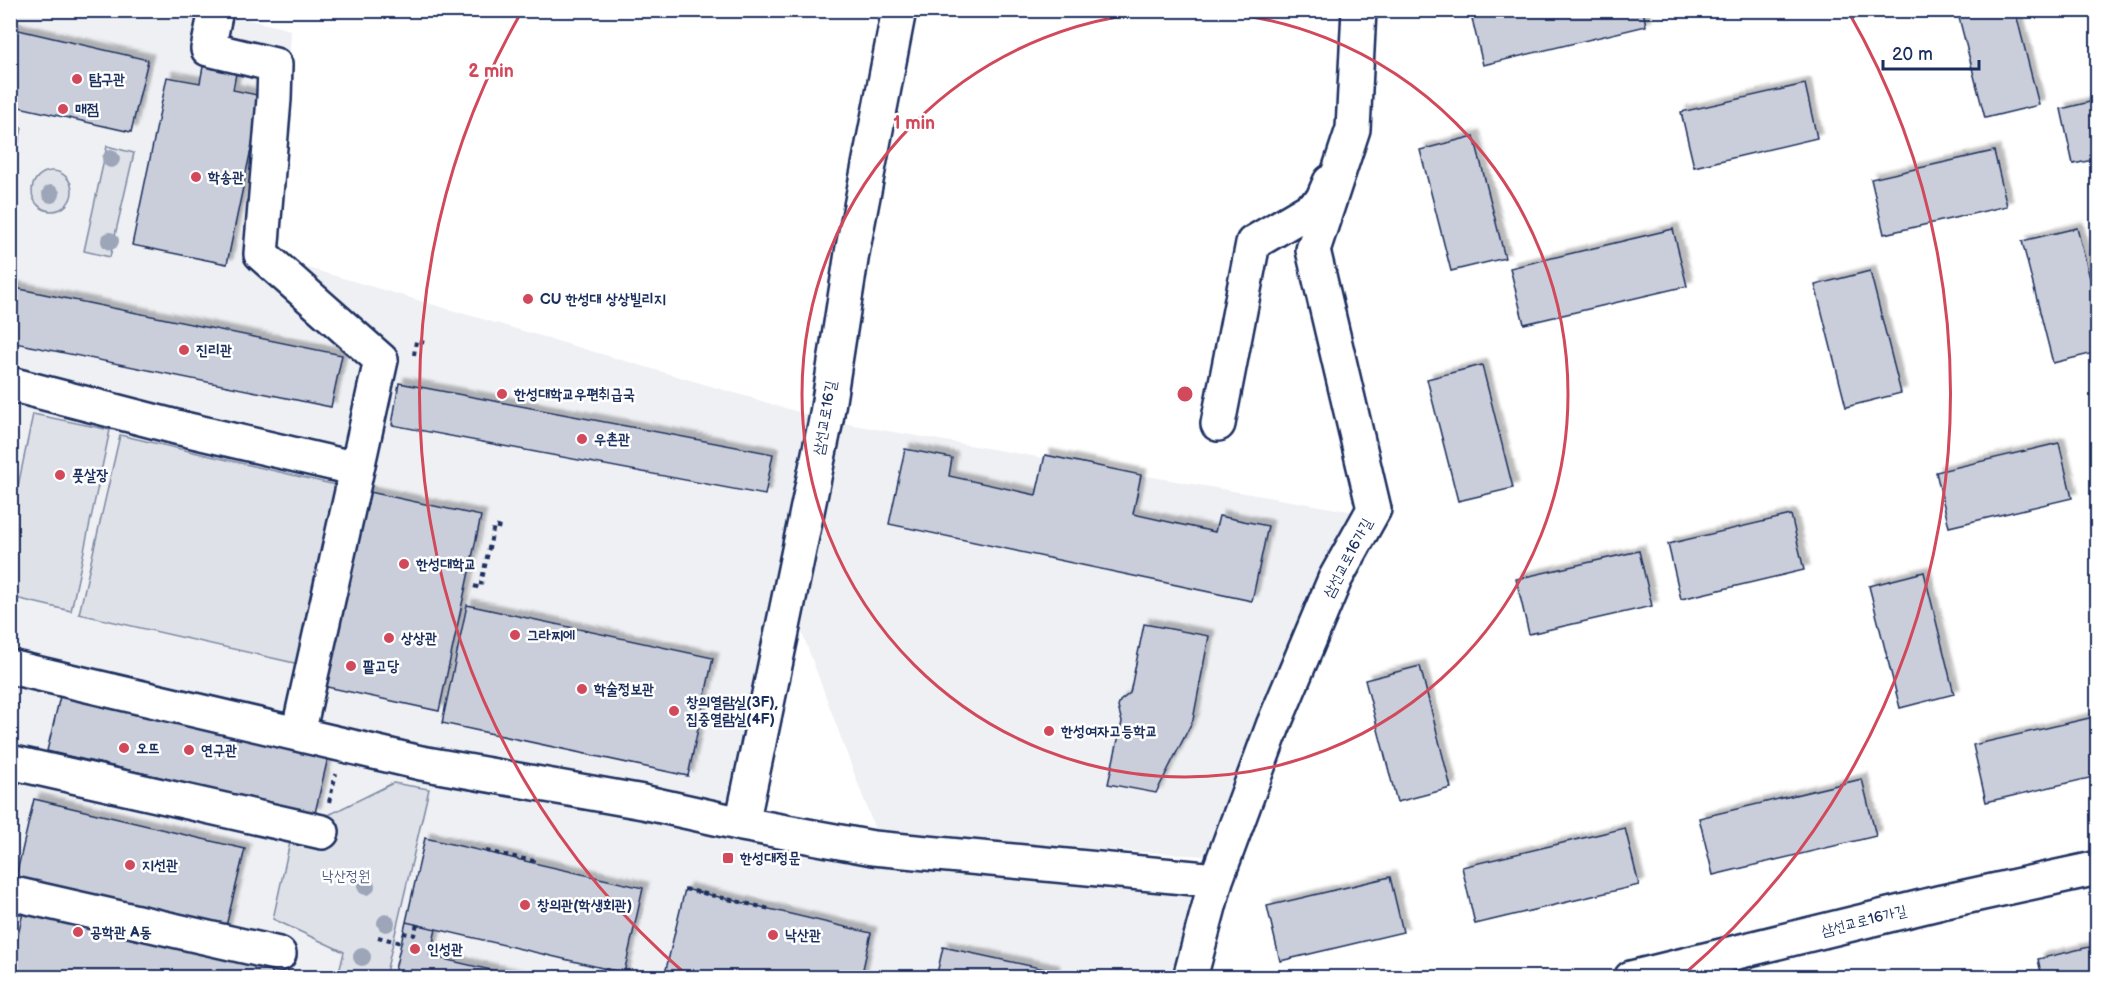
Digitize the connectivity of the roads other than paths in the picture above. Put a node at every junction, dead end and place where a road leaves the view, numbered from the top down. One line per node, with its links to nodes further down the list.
1 (216, 10): 9 (street)
2 (899, 10): 13 (street, 삼선교로16길)
3 (1359, 10): 4 (street)
4 (1353, 129): 5 (street); 6 (street)
5 (1253, 243): 6 (street); 8 (street)
6 (1313, 250): 16 (street, 삼선교로16가길)
7 (10, 384): 9 (street)
8 (1218, 424)
9 (357, 469): 11 (street)
10 (10, 667): 11 (street)
11 (298, 734): 13 (street)
12 (10, 762): 14 (street)
13 (742, 824): 16 (street)
14 (322, 832)
15 (2097, 868): 20 (street, 삼선교로16가길)
16 (1216, 880): 19 (street, 삼선교로16가길)
17 (10, 893): 18 (street)
18 (279, 954)
19 (1190, 978)
20 (1631, 978)

